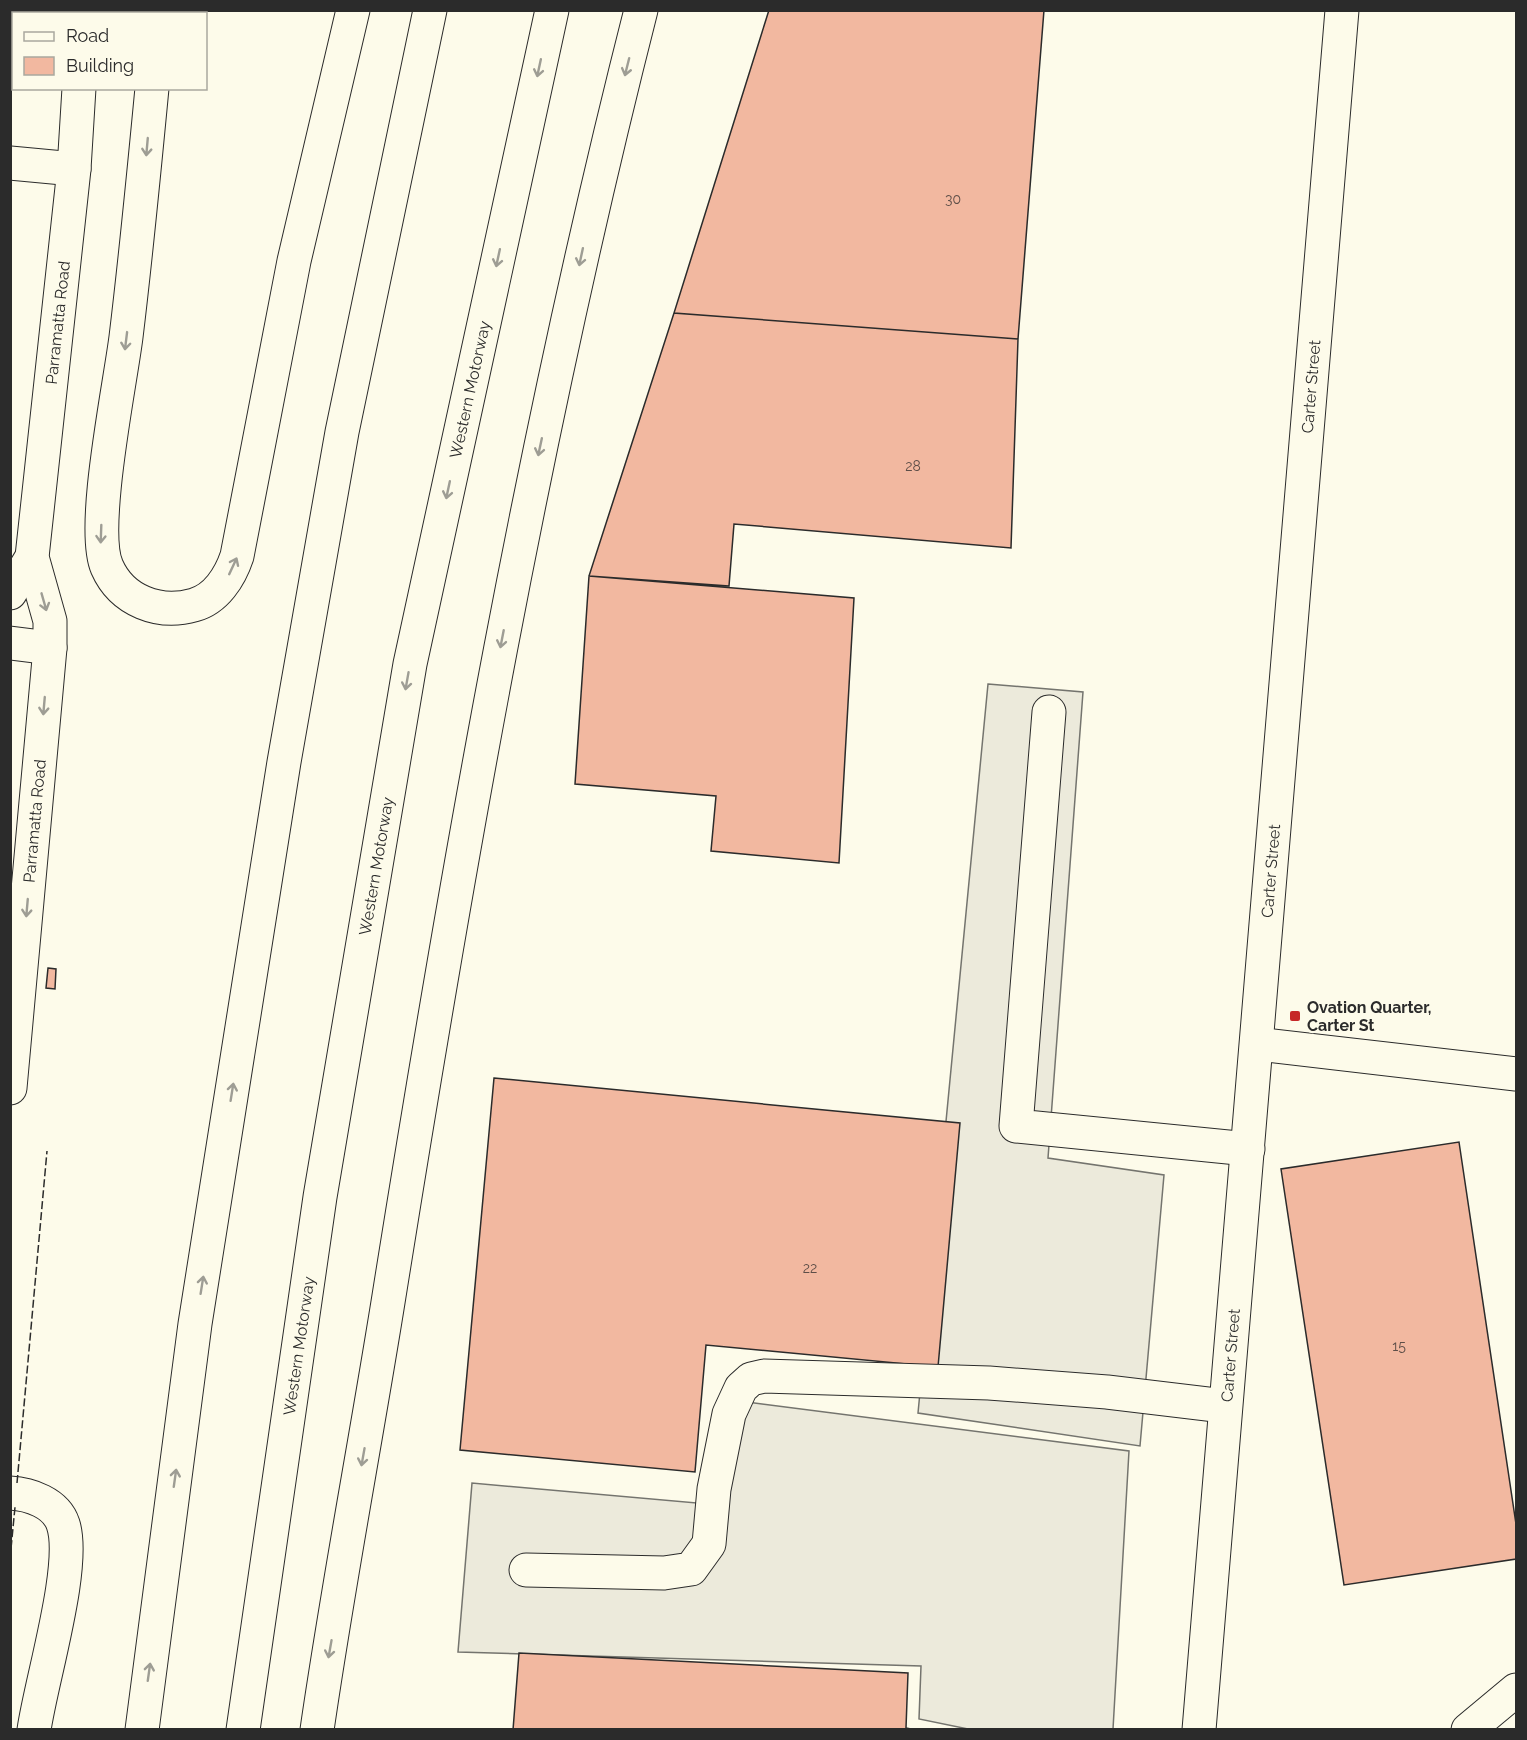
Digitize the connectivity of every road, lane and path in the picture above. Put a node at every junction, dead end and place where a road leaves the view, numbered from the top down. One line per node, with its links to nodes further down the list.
1 (353, 10): 7 (main road, one-way to 1)
2 (430, 10): 24 (main road, one-way to 2)
3 (552, 10): 25 (main road, Western Motorway, one-way to 25)
4 (641, 10): 26 (main road, one-way to 26)
5 (1342, 10): 15 (main road, Carter Street)
6 (79, 90): 9 (main road, Parramatta Road)
7 (152, 90)
8 (10, 164): 9 (main road)
9 (74, 169): 10 (main road, Parramatta Road)
10 (32, 557): 11 (main road, Parramatta Road); 13 (main road, Parramatta Road, one-way to 13)
11 (10, 593)
12 (10, 643): 13 (main road)
13 (50, 648): 17 (main road, Parramatta Road, one-way to 17)
14 (1049, 712): 18 (main road)
15 (1257, 1044): 16 (main road); 18 (main road, Carter Street)
16 (1516, 1074)
17 (10, 1088)
18 (1248, 1149): 19 (main road, Carter Street)
19 (1224, 1406): 21 (main road); 27 (main road, Carter Street)
20 (10, 1493): 23 (main road)
21 (526, 1570)
22 (1516, 1690): 28 (main road)
23 (34, 1730)
24 (142, 1730)
25 (243, 1730)
26 (317, 1730)
27 (1199, 1730)
28 (1468, 1730)

